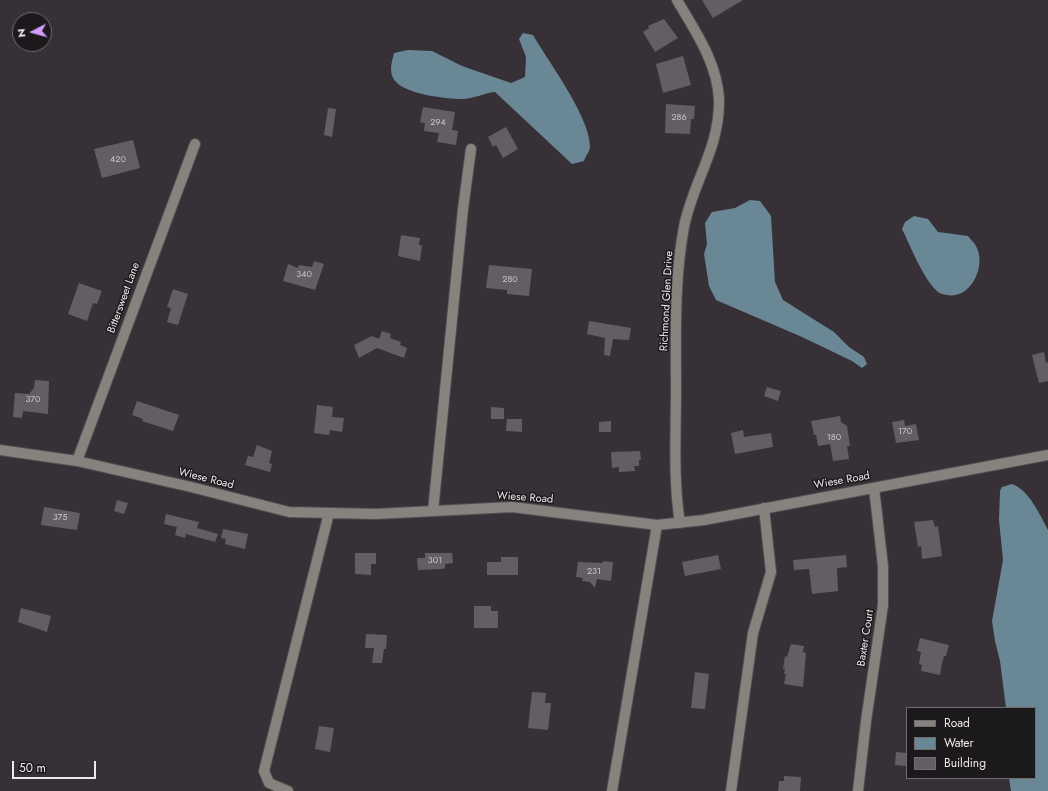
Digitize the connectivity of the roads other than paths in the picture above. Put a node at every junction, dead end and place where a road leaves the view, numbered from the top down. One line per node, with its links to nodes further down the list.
1 (677, 0): 11 (street, Richmond Glen Drive)
2 (195, 144): 6 (street, Bittersweet Lane)
3 (471, 149): 9 (street)
4 (0, 450): 6 (street, Wiese Road)
5 (1048, 455): 7 (street, Wiese Road)
6 (77, 461): 10 (street, Wiese Road)
7 (874, 488): 8 (street, Wiese Road); 16 (street, Baxter Court)
8 (764, 508): 11 (street, Wiese Road); 15 (street)
9 (433, 510): 10 (street, Wiese Road); 12 (street, Wiese Road)
10 (329, 513): 13 (street)
11 (680, 523): 12 (street, Wiese Road)
12 (657, 525): 14 (street)
13 (288, 791)
14 (612, 791)
15 (731, 791)
16 (858, 791)

